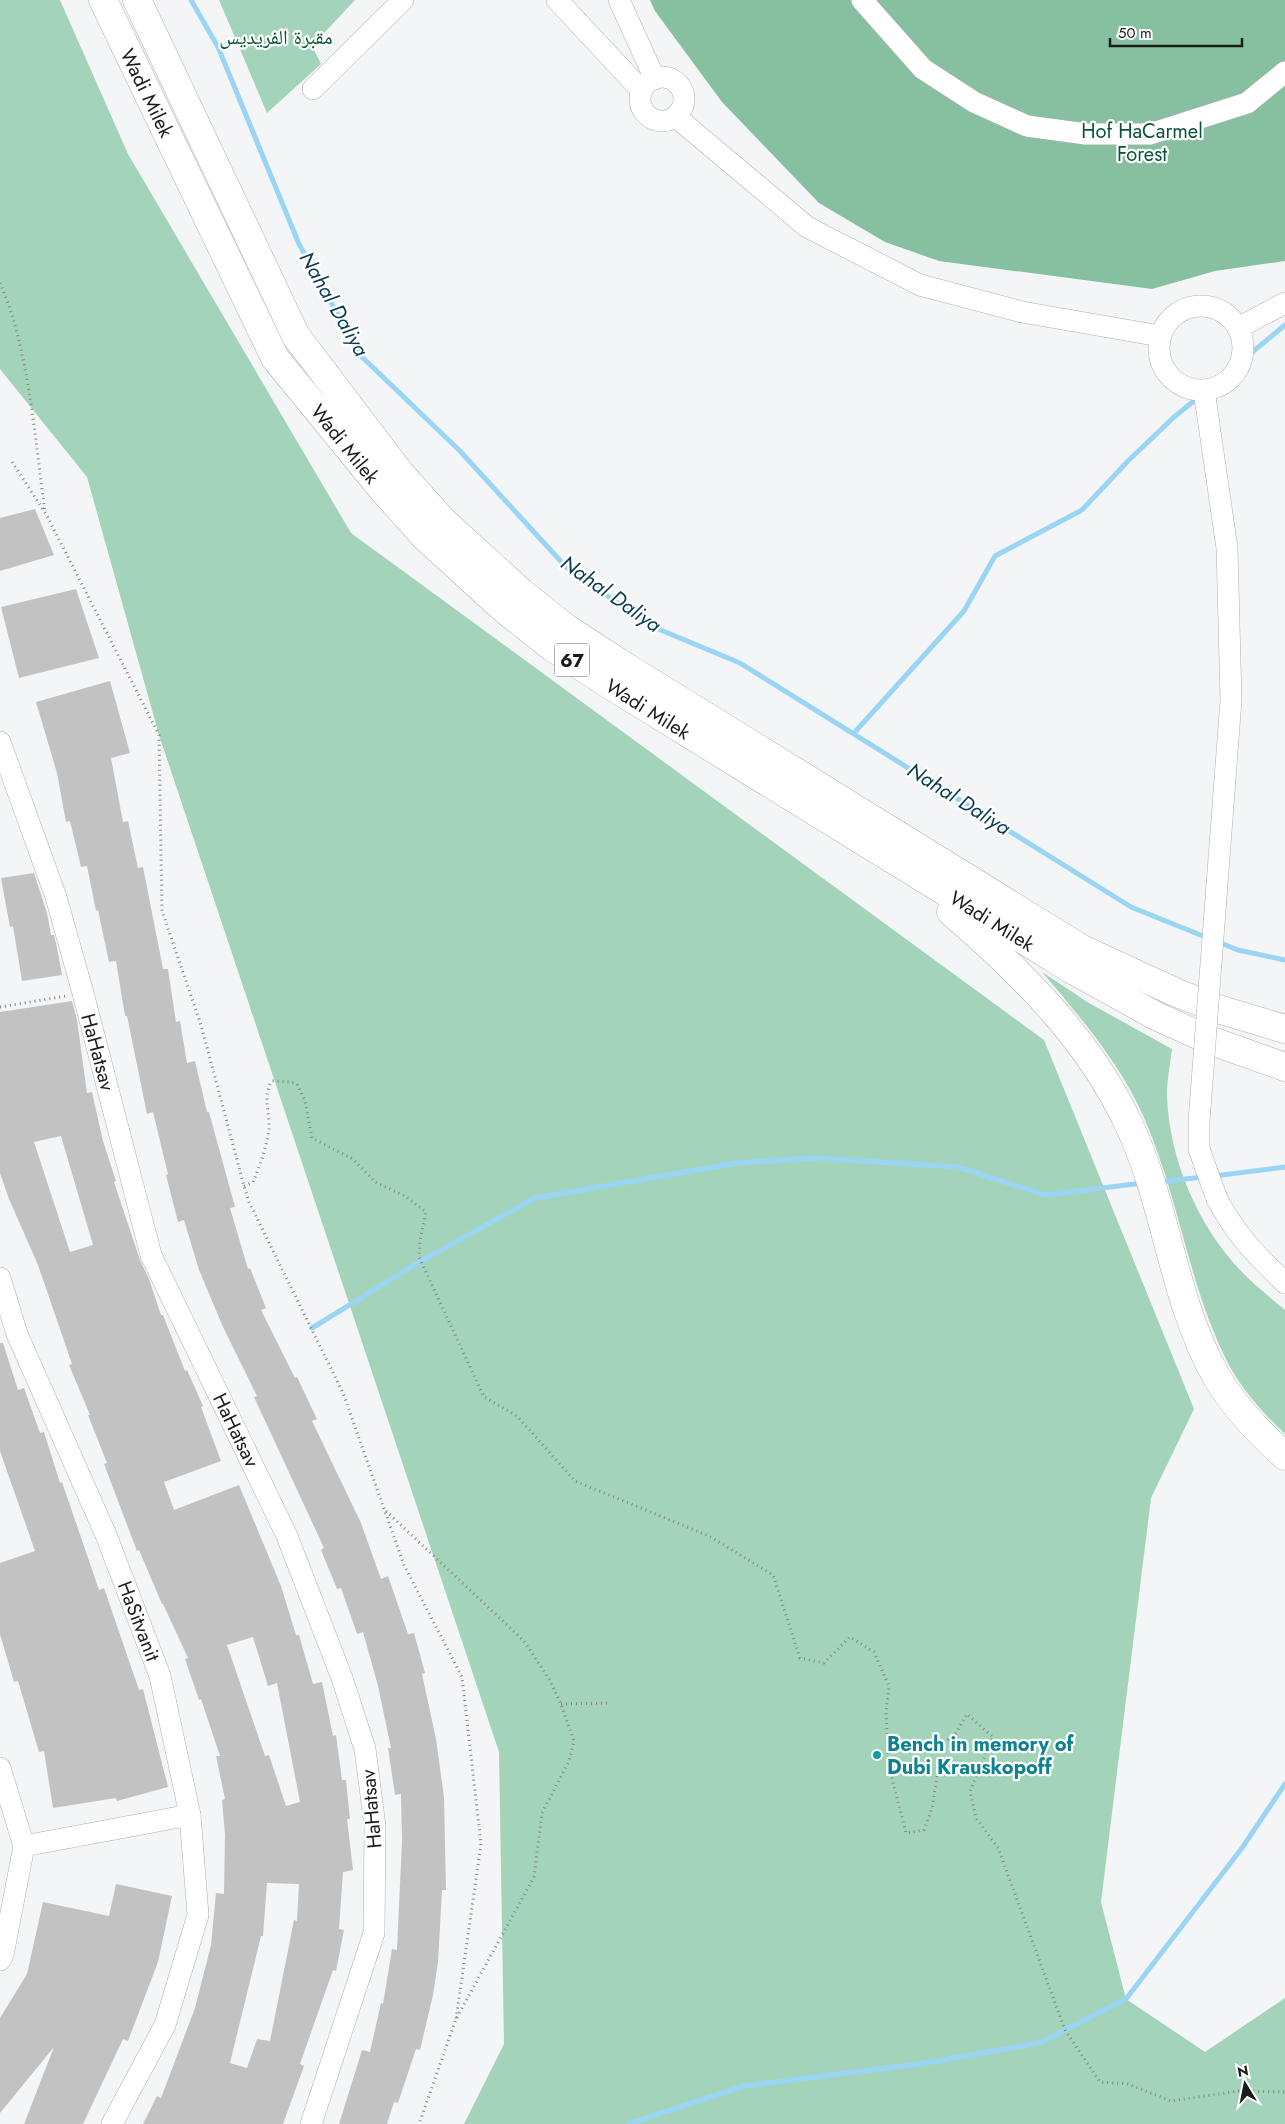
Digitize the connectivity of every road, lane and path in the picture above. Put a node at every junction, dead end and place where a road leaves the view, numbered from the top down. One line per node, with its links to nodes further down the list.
1 (103, 0): 19 (highway, Wadi Milek / 67)
2 (137, 0): 22 (highway, Wadi Milek / 67)
3 (403, 0): 9 (street)
4 (557, 0): 8 (street)
5 (618, 0): 8 (street)
6 (862, 0): 7 (street)
7 (1285, 72)
8 (649, 85): 10 (street); 10 (street)
9 (313, 89)
10 (676, 117): 14 (street)
11 (0, 283): 17 (path)
12 (1285, 303): 13 (street)
13 (1238, 328): 14 (street); 15 (street)
14 (1160, 336): 15 (street)
15 (1204, 390): 26 (street, bridge)
16 (12, 462): 17 (path)
17 (46, 514): 24 (path)
18 (0, 742): 20 (street, HaHatsav)
19 (830, 821): 23 (highway, Wadi Milek / 67); 27 (highway)
20 (83, 993): 21 (path); 38 (street, HaHatsav)
21 (0, 1006)
22 (1285, 1029)
23 (1285, 1067)
24 (244, 1186): 28 (path); 36 (path)
25 (0, 1278): 32 (street, HaSitvanit)
26 (1285, 1283)
27 (1285, 1456)
28 (384, 1509): 30 (path); 35 (path)
29 (610, 1702): 30 (path)
30 (561, 1704): 35 (path)
31 (0, 1768): 33 (street)
32 (190, 1815): 33 (street); 37 (street)
33 (24, 1846): 34 (street)
34 (0, 1960)
35 (456, 2019): 39 (path)
36 (1285, 2092)
37 (112, 2124)
38 (311, 2124)
39 (419, 2124)

